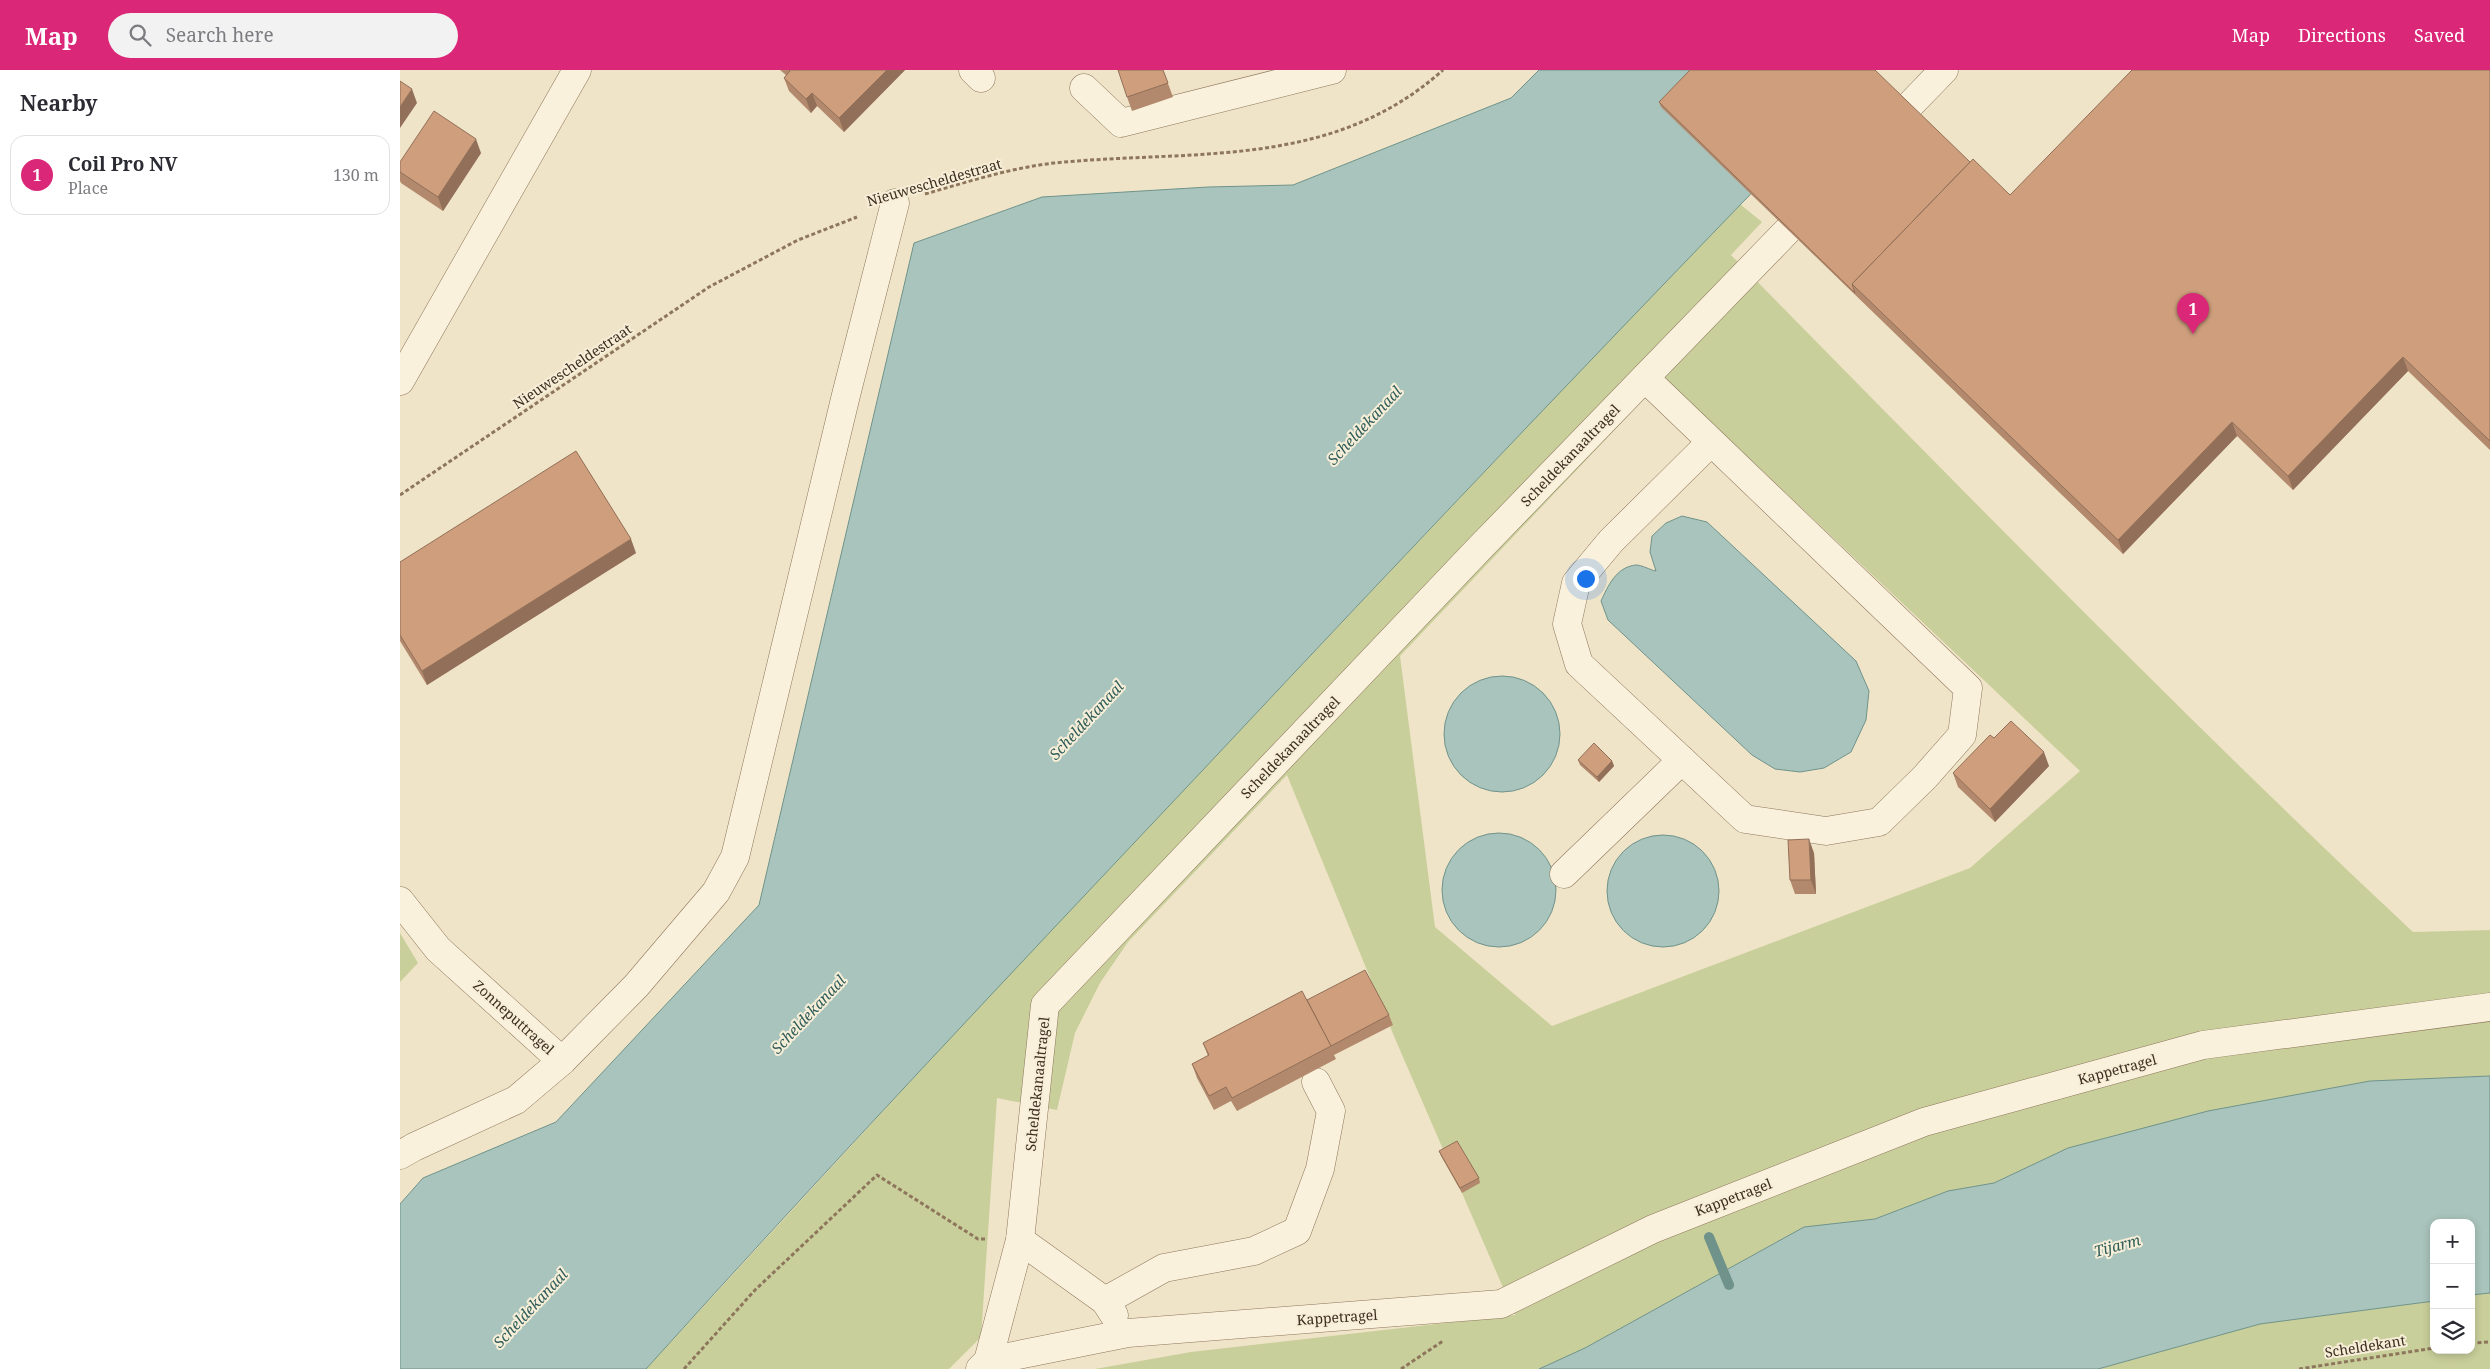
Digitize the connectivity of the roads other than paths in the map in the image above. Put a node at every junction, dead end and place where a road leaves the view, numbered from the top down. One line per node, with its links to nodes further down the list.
1 (577, 70): 9 (street)
2 (1332, 70): 4 (street)
3 (1944, 70): 5 (street)
4 (1084, 88)
5 (1909, 106)
6 (895, 203): 15 (street)
7 (1788, 230): 8 (street, Scheldekanaaltragel)
8 (1645, 378): 10 (street); 18 (street, Scheldekanaaltragel)
9 (400, 381)
10 (1711, 442): 11 (street); 11 (street)
11 (1682, 760): 12 (street)
12 (1564, 874)
13 (400, 901): 15 (street, Zonneputtragel)
14 (2490, 1007): 20 (street, Kappetragel)
15 (562, 1060): 17 (street, Zonneputtragel)
16 (1316, 1082): 19 (street)
17 (400, 1156)
18 (1020, 1240): 19 (street); 21 (street, Scheldekanaaltragel)
19 (1105, 1301): 20 (street)
20 (1128, 1333): 21 (street, Kappetragel)
21 (984, 1365)

